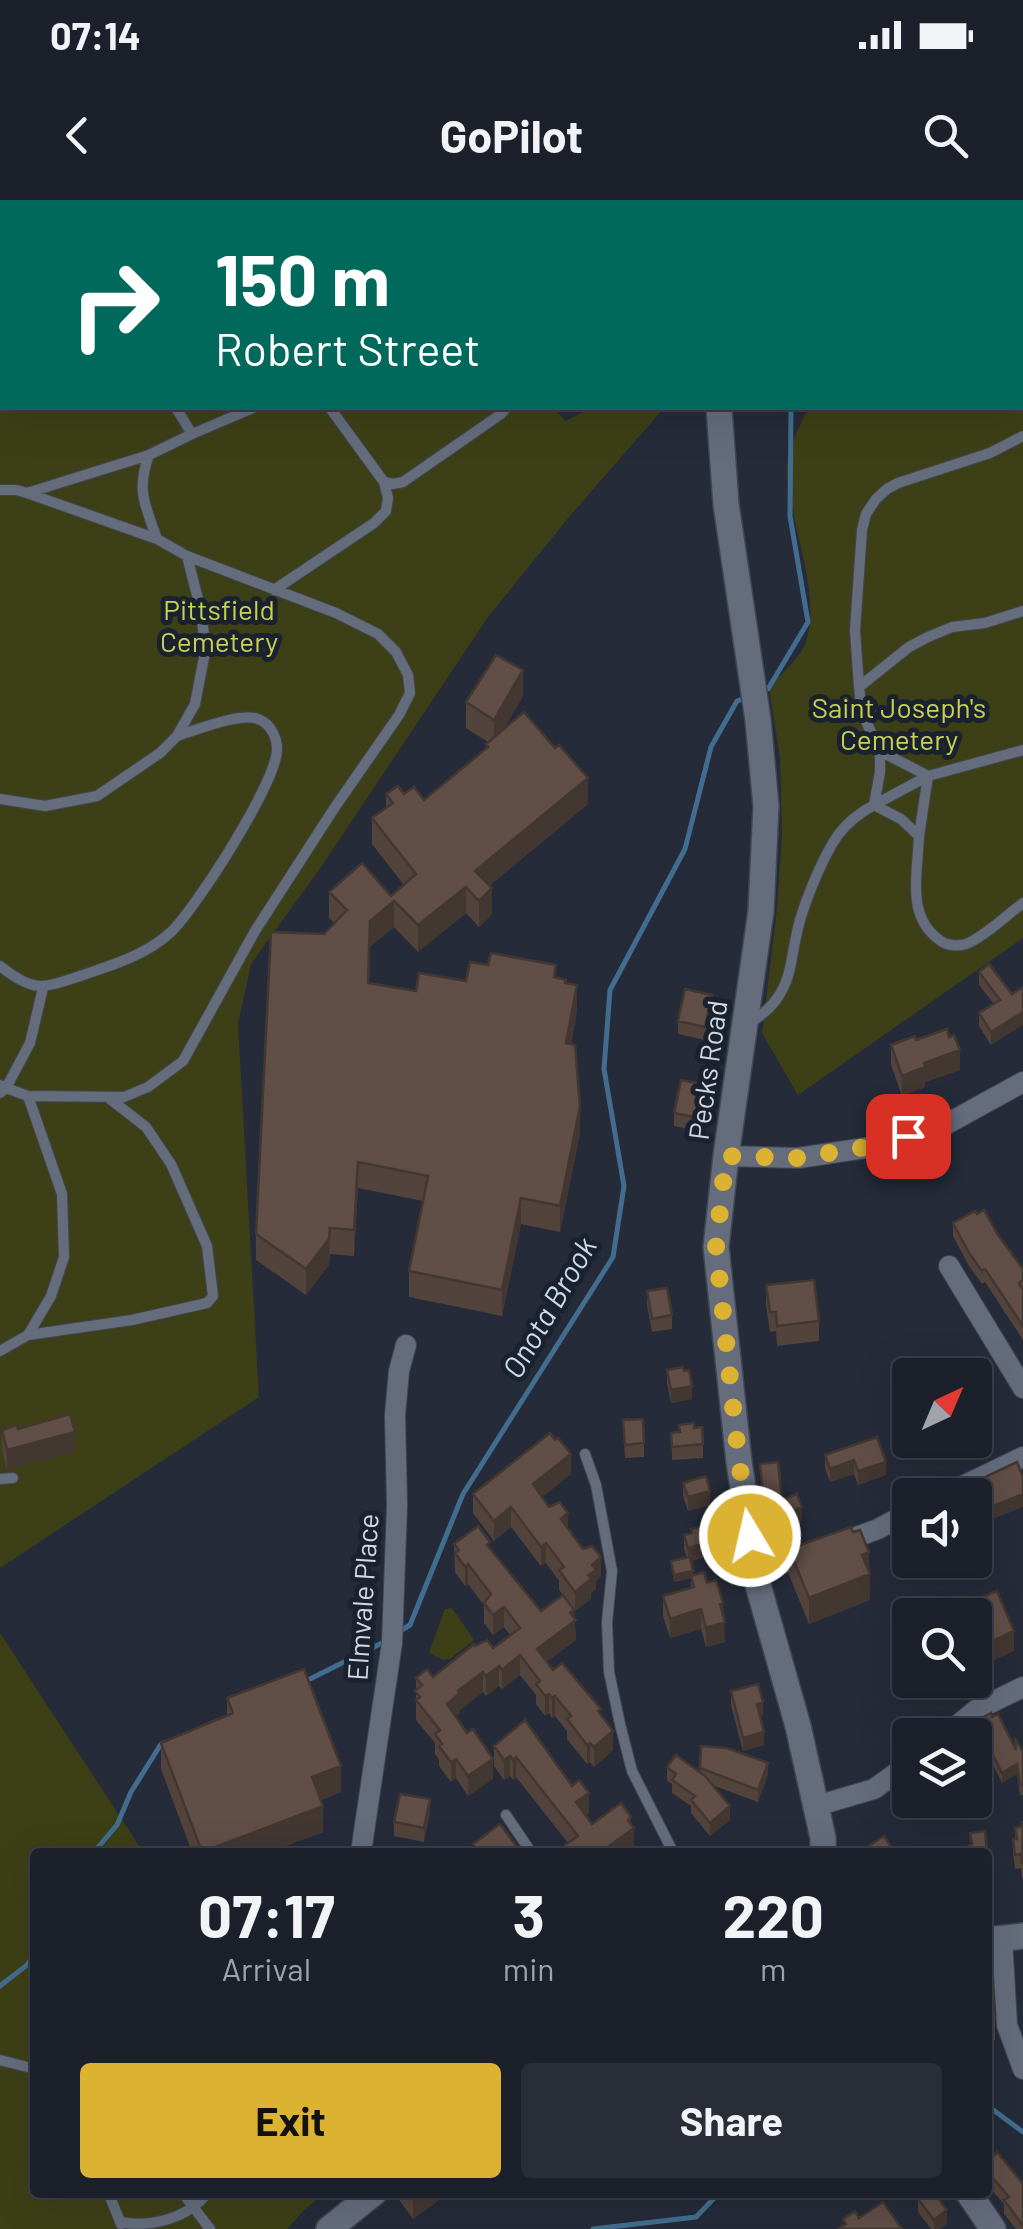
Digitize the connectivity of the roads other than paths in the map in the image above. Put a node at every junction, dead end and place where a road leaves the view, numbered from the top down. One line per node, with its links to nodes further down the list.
1 (177, 410): 6 (lane)
2 (248, 410): 6 (lane)
3 (331, 410): 9 (lane)
4 (504, 410): 9 (lane)
5 (719, 410): 27 (street, Pecks Road)
6 (192, 434): 8 (lane)
7 (1023, 436): 16 (lane)
8 (150, 455): 11 (lane); 12 (lane)
9 (384, 482): 14 (lane)
10 (0, 490): 11 (lane)
11 (27, 493): 12 (lane)
12 (156, 539): 13 (lane)
13 (188, 556): 14 (lane); 17 (lane)
14 (274, 590): 31 (lane)
15 (1023, 611): 16 (lane)
16 (860, 687): 19 (lane)
17 (177, 736): 21 (lane); 26 (lane)
18 (1023, 750): 20 (lane)
19 (880, 751): 20 (lane); 22 (lane)
20 (928, 776): 22 (lane); 23 (lane)
21 (0, 799)
22 (874, 805): 23 (lane); 27 (lane)
23 (918, 836): 24 (lane)
24 (1023, 903)
25 (0, 966): 26 (lane)
26 (43, 988): 29 (lane)
27 (745, 1028): 32 (street, Pecks Road)
28 (1023, 1082): 32 (street)
29 (2, 1089): 30 (lane)
30 (28, 1096): 31 (lane); 34 (lane)
31 (109, 1098): 34 (lane)
32 (726, 1156): 44 (street, Pecks Road)
33 (949, 1266): 37 (street)
34 (28, 1335): 36 (lane)
35 (406, 1345): 50 (street, Elmvale Place)
36 (0, 1351)
37 (1023, 1388)
38 (586, 1454): 52 (lane)
39 (1023, 1457): 41 (street)
40 (13, 1478): 42 (lane)
41 (979, 1478)
42 (0, 1479)
43 (892, 1521): 44 (street)
44 (756, 1572): 48 (street, Pecks Road)
45 (1023, 1687): 46 (street)
46 (966, 1718)
47 (892, 1776): 48 (street)
48 (816, 1806): 53 (street, Pecks Road)
49 (506, 1815): 51 (lane)
50 (362, 1848)
51 (528, 1848)
52 (671, 1848)
53 (823, 1848)
54 (1004, 1938): 57 (street)
55 (0, 2060): 56 (lane)
56 (30, 2069)
57 (1023, 2069)
58 (110, 2198): 64 (lane)
59 (186, 2198): 63 (lane)
60 (202, 2198): 63 (lane)
61 (368, 2198): 67 (street)
62 (971, 2198): 65 (street)
63 (193, 2207): 64 (lane); 66 (lane)
64 (122, 2226)
65 (988, 2228)
66 (210, 2229)
67 (329, 2229)

